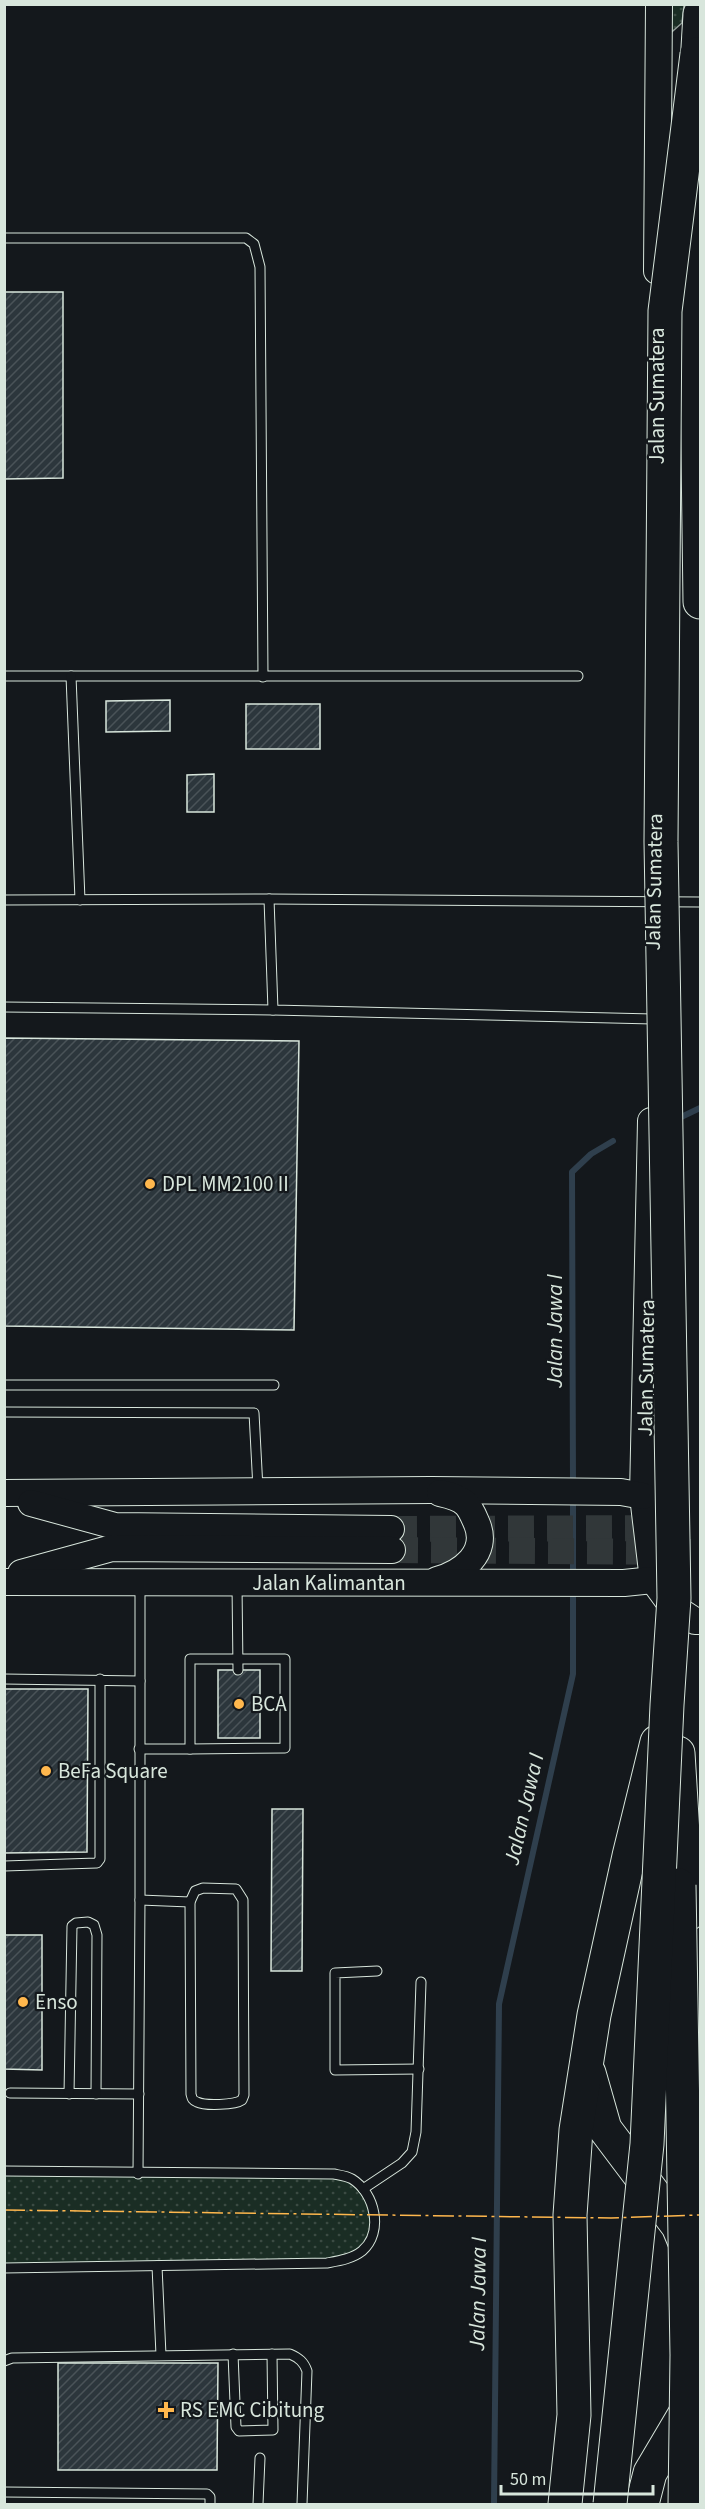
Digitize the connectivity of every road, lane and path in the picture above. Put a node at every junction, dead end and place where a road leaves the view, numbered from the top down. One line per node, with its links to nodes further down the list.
1 (660, 4): 14 (street, Jalan Sumatera)
2 (700, 14): 3 (highway)
3 (697, 54): 5 (highway, bridge); 29 (highway, bridge)
4 (4, 238): 9 (lane)
5 (700, 602)
6 (4, 676): 7 (lane)
7 (71, 676): 9 (lane); 12 (lane)
8 (578, 676): 9 (lane)
9 (263, 677)
10 (269, 898): 12 (lane); 14 (lane); 16 (lane)
11 (4, 900): 12 (lane)
12 (80, 900)
13 (700, 902): 14 (lane)
14 (655, 903): 17 (street, Jalan Sumatera)
15 (4, 1007): 16 (lane)
16 (273, 1010): 17 (lane)
17 (652, 1019): 24 (street, Jalan Sumatera)
18 (4, 1385): 19 (lane)
19 (274, 1385)
20 (4, 1412): 22 (lane)
21 (431, 1490): 22 (street); 24 (street); 26 (street)
22 (258, 1492): 23 (street)
23 (4, 1495): 25 (street)
24 (643, 1496): 29 (street, Jalan Sumatera)
25 (4, 1580): 27 (street, Jalan Kalimantan)
26 (427, 1582): 28 (street, Jalan Kalimantan); 29 (street, Jalan Kalimantan)
27 (140, 1583): 28 (street, Jalan Kalimantan); 35 (lane)
28 (237, 1583): 31 (lane)
29 (668, 1606): 30 (street); 40 (street, Jalan Sumatera); 46 (highway); 74 (highway, bridge); 76 (highway, bridge)
30 (700, 1621)
31 (238, 1659): 32 (lane); 38 (lane); 39 (lane)
32 (238, 1670)
33 (4, 1679): 34 (lane)
34 (100, 1679): 35 (lane); 41 (lane)
35 (140, 1681): 37 (lane)
36 (239, 1738): 39 (lane)
37 (139, 1749): 38 (lane); 42 (lane)
38 (190, 1749): 39 (lane)
39 (239, 1749)
40 (678, 1753): 57 (highway)
41 (4, 1866)
42 (140, 1900): 43 (lane); 51 (lane)
43 (190, 1902): 43 (lane)
44 (377, 1971): 47 (lane)
45 (421, 1982): 47 (lane)
46 (586, 2064): 57 (highway); 73 (highway)
47 (418, 2069): 54 (lane)
48 (10, 2093): 49 (lane)
49 (69, 2094): 50 (lane); 50 (lane)
50 (96, 2094): 51 (lane)
51 (139, 2094): 53 (lane)
52 (4, 2171): 53 (lane)
53 (138, 2174): 54 (lane)
54 (363, 2189): 55 (lane)
55 (157, 2266): 56 (lane); 60 (lane)
56 (4, 2268)
57 (698, 2274): 75 (highway)
58 (233, 2354): 59 (lane); 59 (lane); 60 (lane)
59 (272, 2354): 72 (lane)
60 (161, 2355): 61 (lane)
61 (4, 2361)
62 (260, 2458): 71 (lane)
63 (4, 2492): 64 (lane)
64 (81, 2493): 65 (lane); 67 (lane)
65 (112, 2493): 66 (lane); 68 (lane)
66 (162, 2493): 69 (lane); 70 (lane)
67 (81, 2505)
68 (112, 2505)
69 (162, 2505)
70 (210, 2505)
71 (258, 2505)
72 (302, 2505)
73 (565, 2505)
74 (610, 2505)
75 (642, 2505)
76 (685, 2505)

